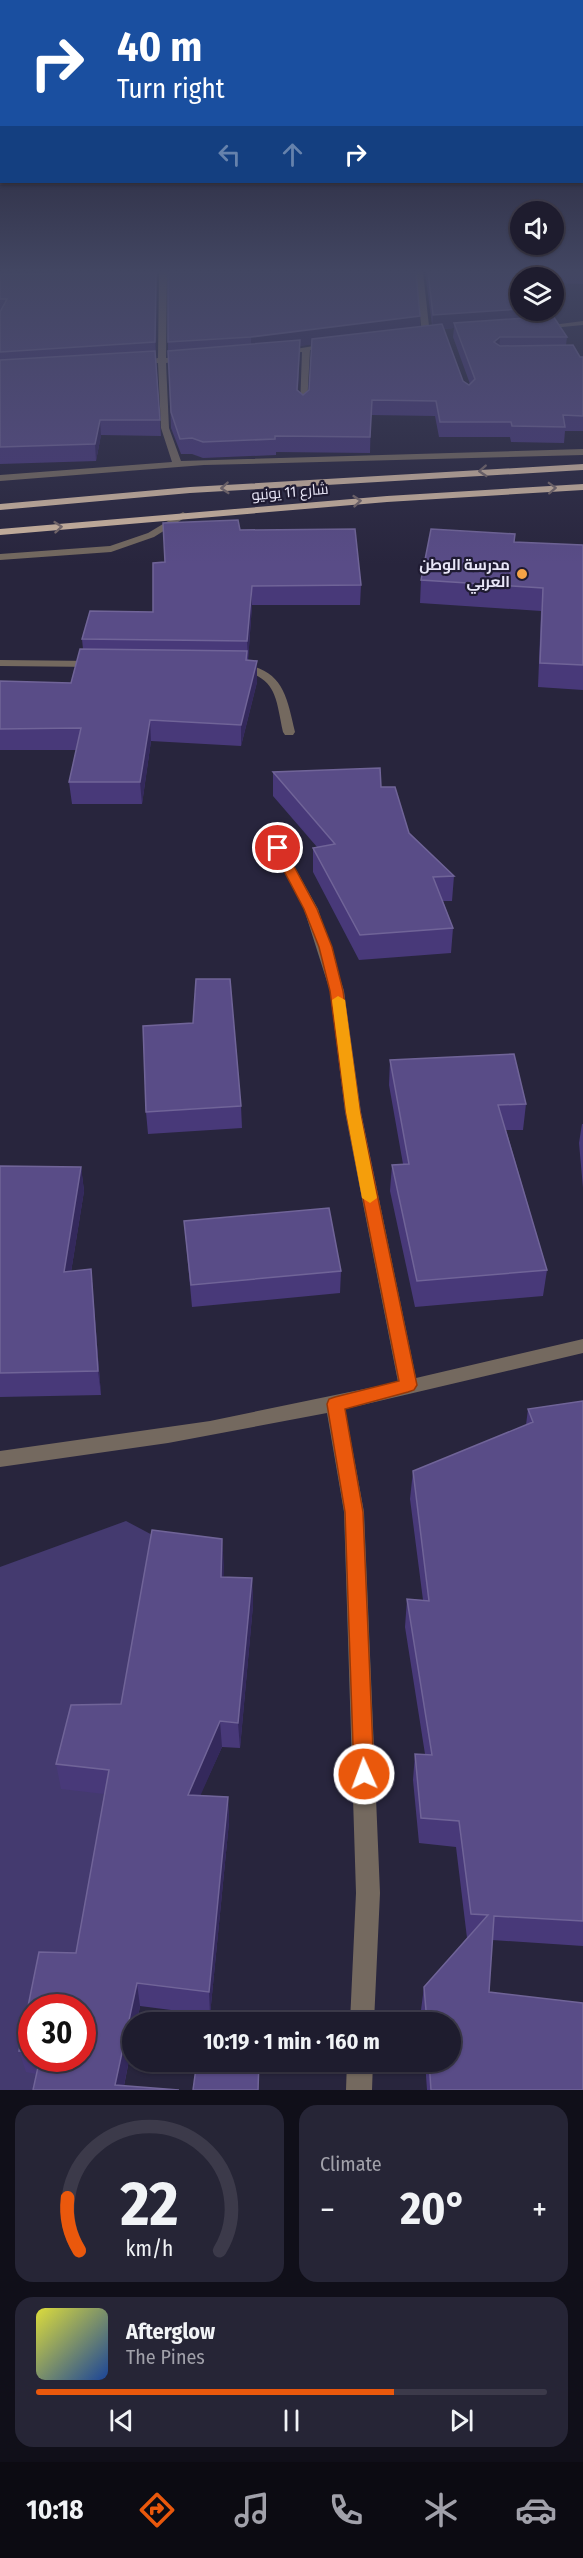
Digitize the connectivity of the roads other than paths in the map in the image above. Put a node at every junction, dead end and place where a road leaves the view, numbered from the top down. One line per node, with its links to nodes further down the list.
1 (162, 370): 5 (street)
2 (305, 370): 3 (street)
3 (303, 405)
4 (583, 452): 5 (street)
5 (178, 465): 7 (street)
6 (583, 466): 9 (highway, شارع 11 يونيو, one-way to 9)
7 (0, 478)
8 (583, 487): 10 (highway, شارع 11 يونيو, one-way to 8)
9 (0, 507)
10 (183, 515): 11 (highway, شارع 11 يونيو, one-way to 10); 12 (street)
11 (0, 532)
12 (0, 557)
13 (0, 663): 14 (street)
14 (104, 664)
15 (231, 666): 16 (street)
16 (289, 732)
17 (278, 848): 19 (street)
18 (583, 1346): 19 (street)
19 (408, 1385): 20 (street)
20 (335, 1404): 21 (street); 22 (street)
21 (0, 1459)
22 (362, 2012)
23 (360, 2072): 24 (street)
24 (359, 2090)

